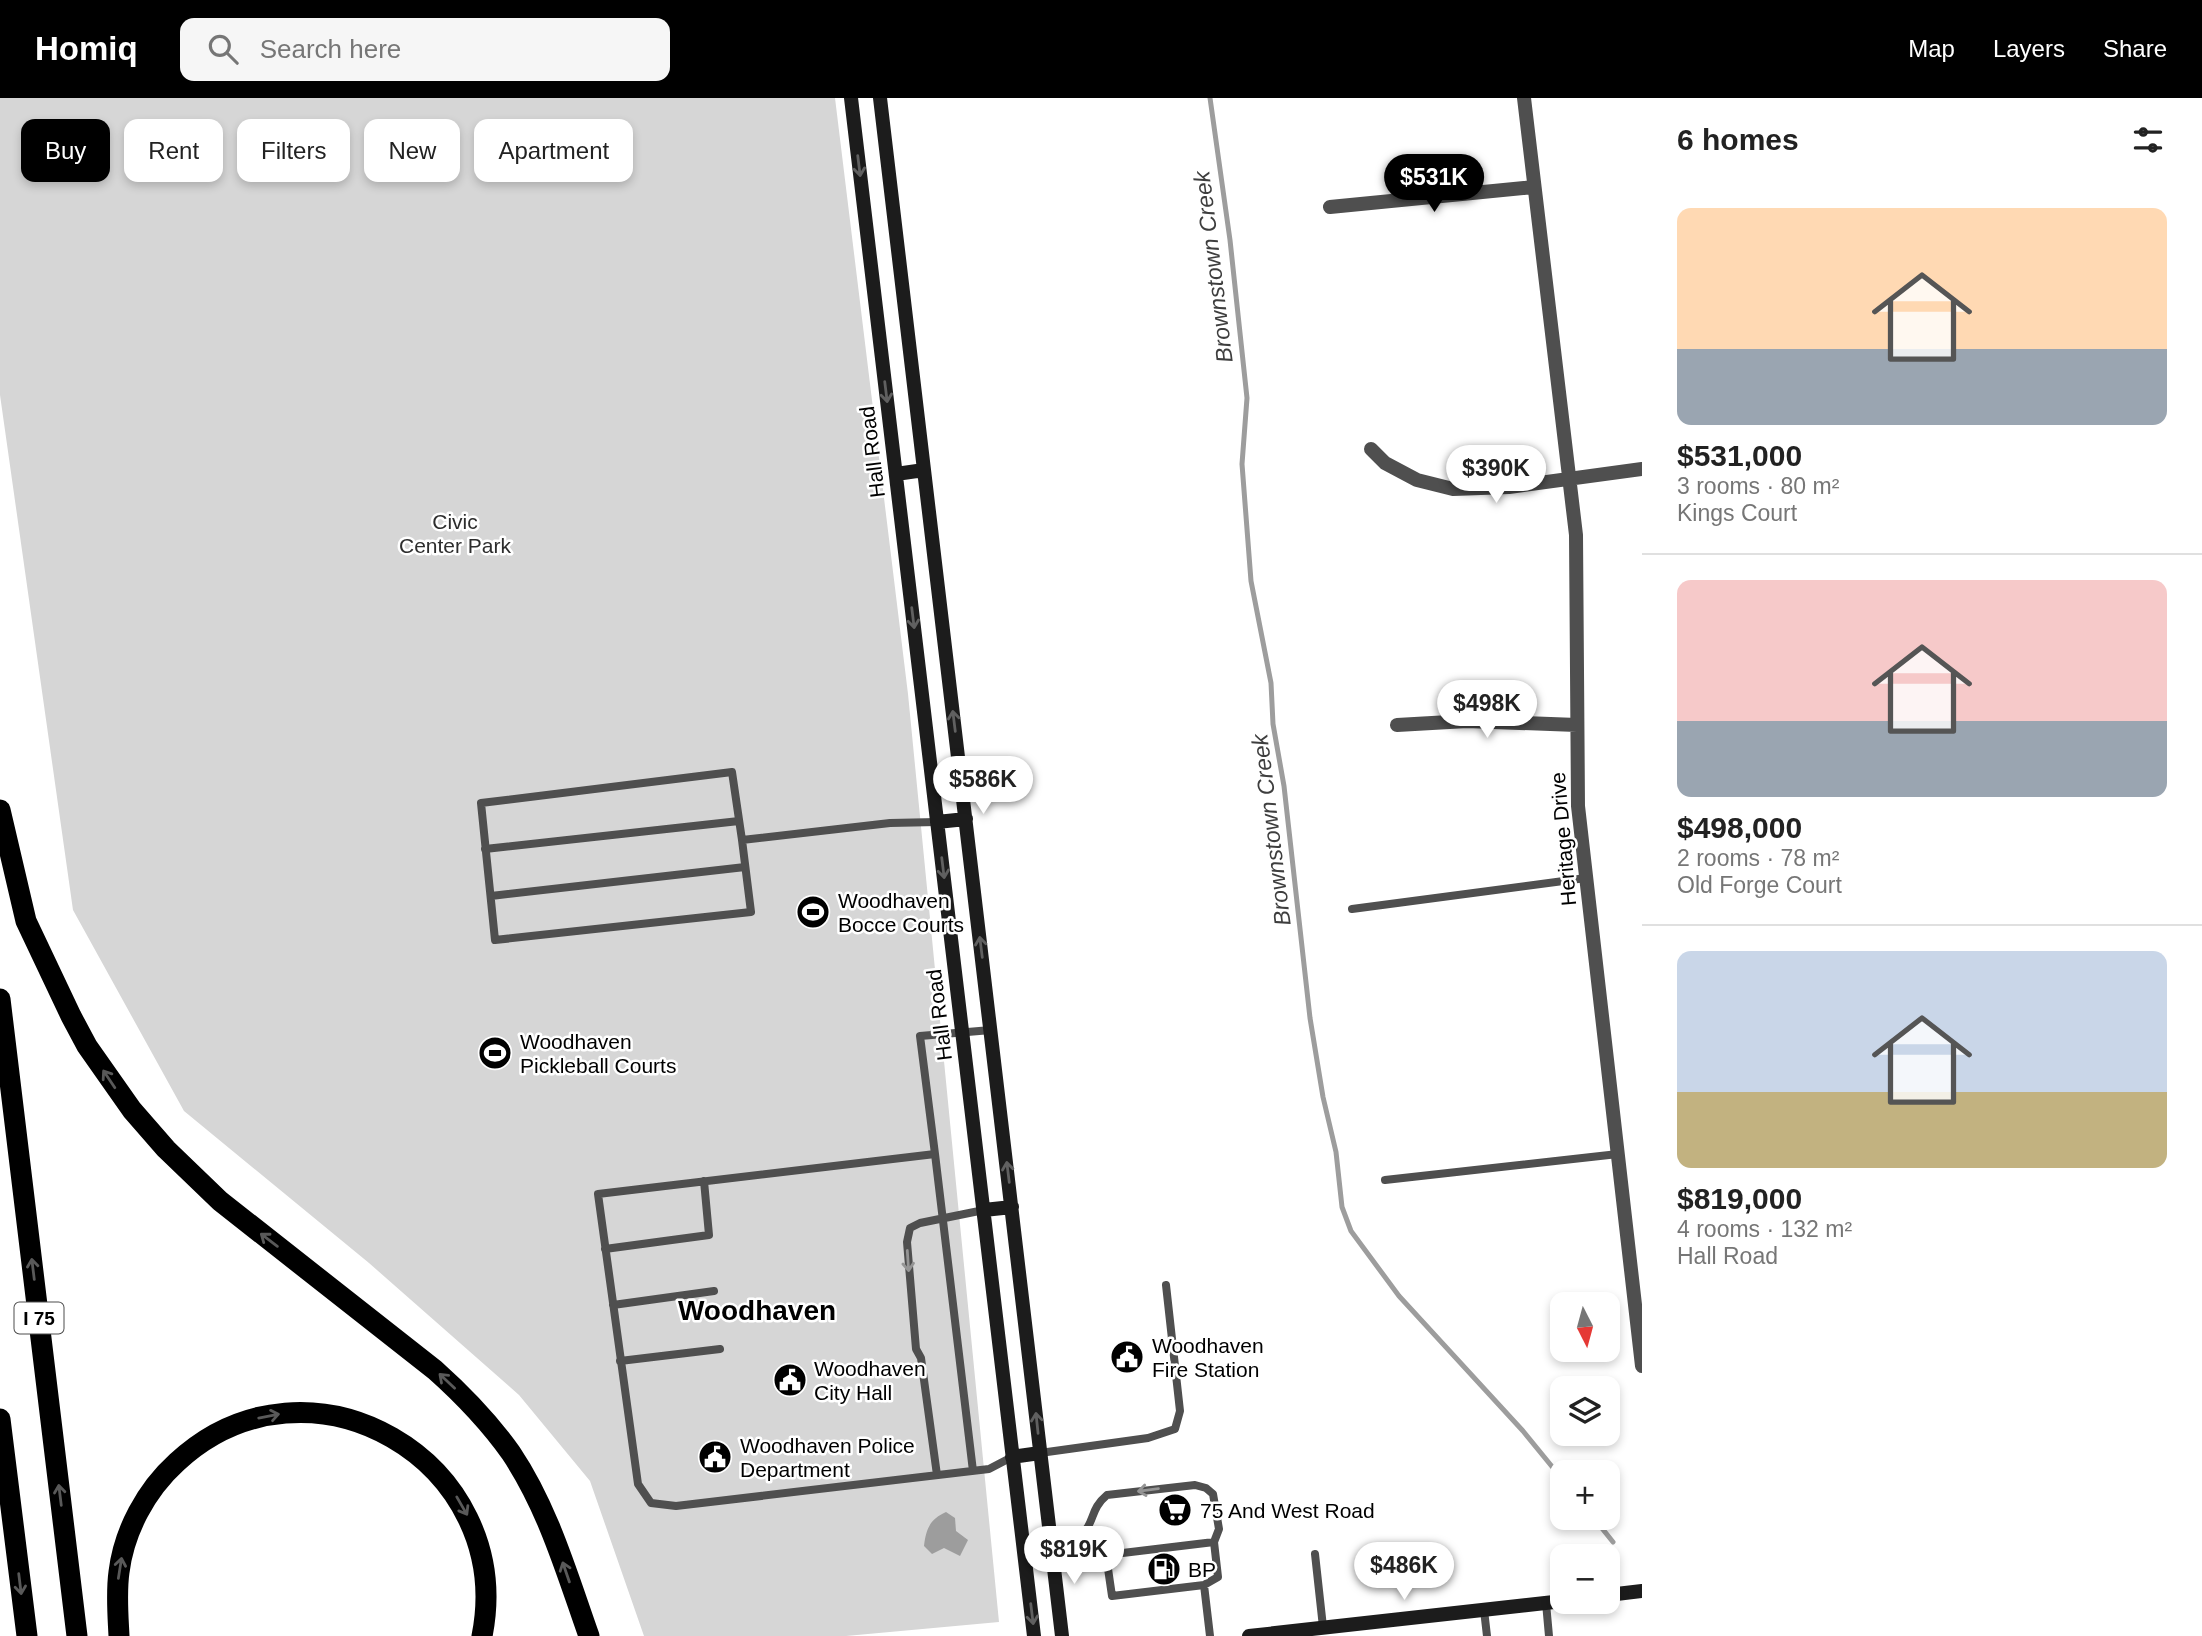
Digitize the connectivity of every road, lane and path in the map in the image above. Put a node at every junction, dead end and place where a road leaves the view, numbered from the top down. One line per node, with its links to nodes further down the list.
1 (851, 98): 9 (street, Hall Road, one-way to 9)
2 (880, 98): 8 (street)
3 (1524, 98): 4 (street, Heritage Drive)
4 (1534, 187): 5 (street); 10 (street, Heritage Drive)
5 (1330, 207)
6 (1371, 449): 10 (street)
7 (1642, 469): 10 (street)
8 (924, 470): 9 (street); 14 (street, one-way to 8)
9 (896, 474): 16 (street, Hall Road, one-way to 16)
10 (1570, 478): 12 (street, Heritage Drive)
11 (1396, 724): 12 (street)
12 (1577, 725): 20 (street, Heritage Drive)
13 (0, 810): 63 (highway, one-way to 13)
14 (966, 819): 16 (street); 24 (street, one-way to 14)
15 (739, 821): 17 (lane); 18 (lane); 18 (lane)
16 (937, 822): 17 (lane); 25 (street, Hall Road, one-way to 25)
17 (742, 840): 19 (lane)
18 (485, 849): 21 (lane)
19 (745, 867): 21 (lane); 21 (lane)
20 (1586, 878): 22 (lane); 27 (street, Heritage Drive)
21 (491, 897)
22 (1352, 909)
23 (0, 999): 60 (highway, I 75, one-way to 23)
24 (991, 1030): 25 (lane); 30 (street, one-way to 24)
25 (962, 1032): 26 (lane); 31 (street, Hall Road)
26 (935, 1154): 29 (lane); 32 (lane)
27 (1618, 1154): 28 (lane); 39 (street, Heritage Drive)
28 (1385, 1180)
29 (704, 1181): 33 (lane); 33 (lane)
30 (1012, 1207): 31 (street); 41 (street, one-way to 30)
31 (984, 1210): 32 (lane); 42 (street, Hall Road)
32 (943, 1218): 43 (lane); 44 (lane, one-way to 44)
33 (605, 1249): 36 (lane)
34 (1166, 1285): 41 (lane)
35 (714, 1291): 36 (lane)
36 (612, 1305): 38 (lane)
37 (720, 1349): 38 (lane)
38 (620, 1361): 44 (lane)
39 (1642, 1366)
40 (0, 1419): 59 (highway, one-way to 59)
41 (1040, 1453): 42 (street); 46 (street)
42 (1012, 1457): 43 (lane); 48 (street, Hall Road)
43 (973, 1471): 44 (lane)
44 (937, 1475)
45 (1080, 1536): 46 (lane); 47 (lane, one-way to 45); 50 (lane)
46 (1051, 1539): 48 (street); 65 (street)
47 (1214, 1542): 50 (lane); 51 (lane)
48 (1023, 1543): 64 (street, Hall Road, one-way to 64)
49 (1315, 1554): 57 (lane)
50 (1106, 1555): 51 (lane)
51 (1204, 1585): 66 (lane)
52 (1642, 1591): 53 (street)
53 (1620, 1594)
54 (1546, 1603): 55 (street); 56 (street); 69 (lane)
55 (1550, 1603)
56 (1484, 1610): 58 (street); 68 (lane)
57 (1324, 1627): 58 (street); 67 (street)
58 (1355, 1630)
59 (27, 1636)
60 (77, 1636)
61 (119, 1636): 62 (highway, one-way to 62)
62 (482, 1636)
63 (589, 1636)
64 (1034, 1636)
65 (1062, 1636)
66 (1210, 1636)
67 (1249, 1636)
68 (1487, 1636)
69 (1549, 1636)

